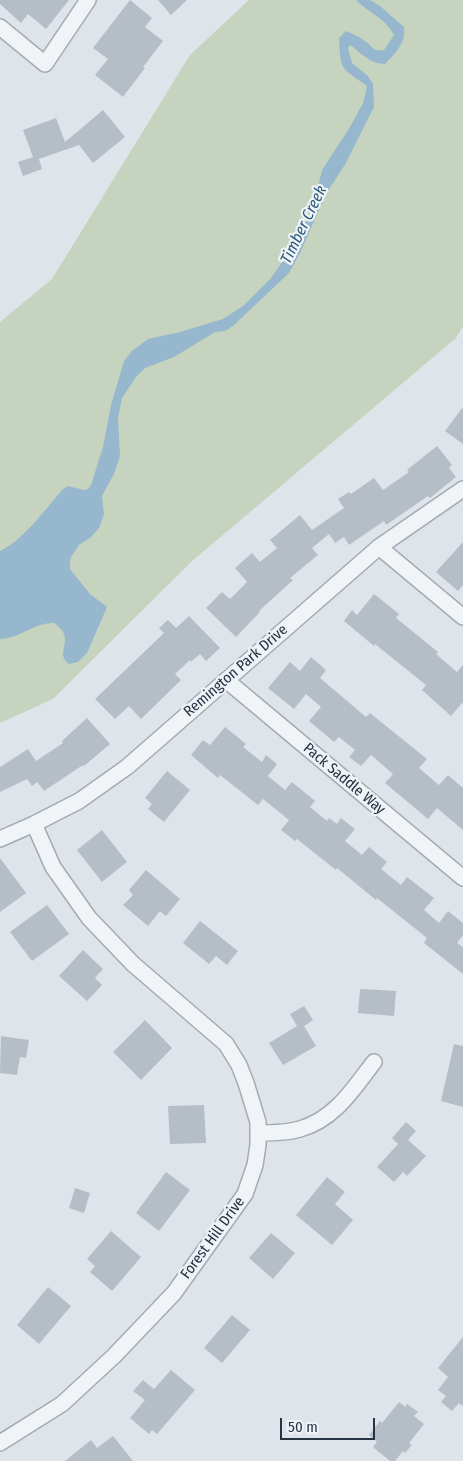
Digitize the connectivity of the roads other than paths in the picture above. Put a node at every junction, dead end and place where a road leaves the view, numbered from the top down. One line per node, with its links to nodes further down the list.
1 (88, 0): 2 (street)
2 (0, 27)
3 (463, 489): 4 (street, Remington Park Drive)
4 (379, 547): 5 (street); 6 (street, Remington Park Drive)
5 (463, 617)
6 (226, 680): 7 (street, Remington Park Drive); 9 (street, Pack Saddle Way)
7 (34, 824): 8 (street, Remington Park Drive); 11 (street, Forest Hill Drive)
8 (0, 839)
9 (463, 878)
10 (374, 1062): 11 (street)
11 (258, 1133): 12 (street, Forest Hill Drive)
12 (0, 1443)

